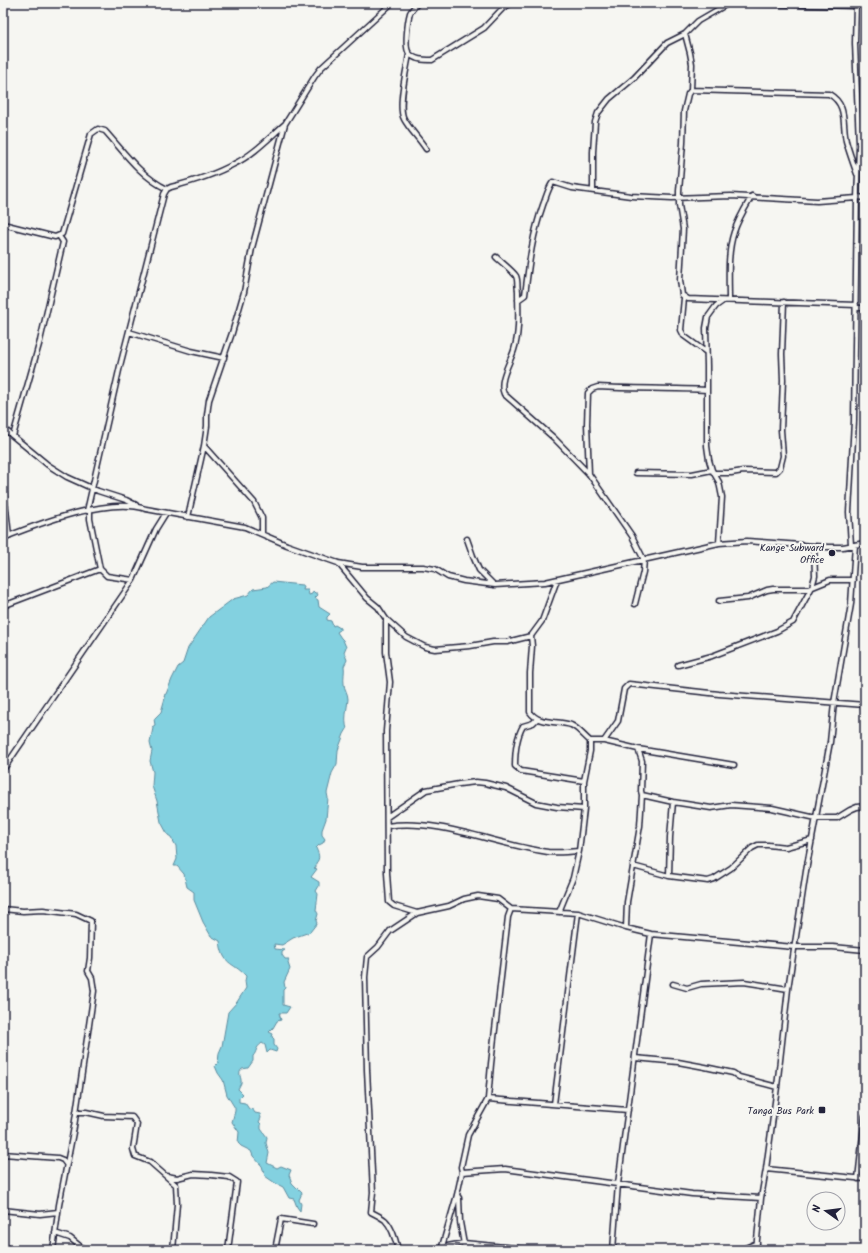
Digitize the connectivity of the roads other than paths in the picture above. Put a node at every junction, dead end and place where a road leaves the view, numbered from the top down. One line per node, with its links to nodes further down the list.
1 (392, 3): 11 (street)
2 (418, 3): 9 (street)
3 (498, 3): 7 (street)
4 (512, 3): 7 (street)
5 (729, 3): 6 (street); 8 (street)
6 (856, 4): 13 (street)
7 (503, 8): 9 (street)
8 (685, 34): 10 (street); 17 (street)
9 (409, 54): 14 (street)
10 (690, 90): 15 (street); 19 (street)
11 (285, 124): 16 (street); 34 (street)
12 (865, 131): 13 (street)
13 (859, 146): 15 (street)
14 (426, 149)
15 (858, 178): 20 (street)
16 (167, 189): 23 (street); 32 (street)
17 (593, 190): 19 (street); 26 (street)
18 (752, 196): 19 (street); 20 (street); 27 (street)
19 (680, 197): 25 (street)
20 (857, 198): 21 (street); 30 (street)
21 (865, 198)
22 (3, 224): 23 (street)
23 (59, 236): 37 (street)
24 (496, 257): 26 (street)
25 (684, 298): 28 (street); 33 (street)
26 (518, 300): 41 (street)
27 (729, 300): 28 (street); 29 (street)
28 (723, 301): 33 (street)
29 (784, 302): 30 (street); 39 (street)
30 (856, 307): 31 (street); 54 (street)
31 (865, 308)
32 (129, 332): 34 (street); 43 (street)
33 (706, 352): 35 (street)
34 (224, 358): 38 (street)
35 (707, 390): 39 (street); 41 (street)
36 (3, 428): 37 (street)
37 (13, 436): 43 (street)
38 (204, 446): 47 (street); 48 (street)
39 (713, 472): 40 (street); 52 (street)
40 (636, 473)
41 (589, 474): 56 (street)
42 (3, 482): 49 (street)
43 (92, 489): 44 (street); 45 (street)
44 (136, 505): 45 (street); 46 (street)
45 (87, 511): 49 (street); 58 (street)
46 (166, 513): 47 (street); 59 (street)
47 (188, 517): 48 (street)
48 (262, 534): 57 (street)
49 (9, 536): 50 (street)
50 (3, 538)
51 (467, 538): 62 (street)
52 (719, 543): 55 (street); 56 (street)
53 (865, 543): 54 (street)
54 (853, 545): 55 (street); 61 (street)
55 (814, 546): 63 (street)
56 (644, 560): 60 (street); 65 (street)
57 (338, 563): 62 (street); 67 (street)
58 (100, 569): 59 (street); 66 (street)
59 (133, 580): 77 (street)
60 (557, 580): 62 (street); 68 (street)
61 (853, 580): 63 (street); 70 (street)
62 (495, 585)
63 (812, 587): 64 (street); 69 (street)
64 (719, 601)
65 (635, 604)
66 (3, 606)
67 (386, 619): 68 (street); 83 (street)
68 (531, 636): 72 (street)
69 (678, 665)
70 (834, 703): 71 (street); 74 (street); 84 (street)
71 (865, 705)
72 (537, 719): 73 (street); 78 (street)
73 (590, 741): 74 (street); 78 (street)
74 (604, 741): 75 (street)
75 (638, 750): 76 (street); 79 (street)
76 (734, 765)
77 (3, 770)
78 (584, 781): 82 (street)
79 (642, 795): 80 (street); 88 (street)
80 (673, 802): 84 (street); 89 (street)
81 (865, 806): 84 (street)
82 (584, 809): 83 (street); 87 (street)
83 (387, 817): 85 (street)
84 (816, 818): 86 (street)
85 (387, 826): 87 (street); 93 (street)
86 (812, 840): 89 (street); 97 (street)
87 (579, 851): 92 (street)
88 (633, 866): 89 (street); 95 (street)
89 (669, 876)
90 (3, 909): 106 (street)
91 (511, 909): 92 (street); 93 (street); 103 (street)
92 (559, 912): 94 (street)
93 (417, 913): 131 (street)
94 (578, 913): 95 (street); 104 (street)
95 (626, 928): 96 (street)
96 (651, 934): 97 (street); 101 (street)
97 (794, 947): 98 (street); 100 (street)
98 (865, 950)
99 (673, 984): 100 (street)
100 (788, 989): 102 (street)
101 (635, 1058): 102 (street); 105 (street)
102 (777, 1087): 111 (street)
103 (488, 1099): 104 (street); 112 (street)
104 (554, 1104): 105 (street)
105 (628, 1110): 116 (street)
106 (76, 1112): 110 (street); 113 (street)
107 (865, 1116): 108 (street)
108 (864, 1125): 114 (street)
109 (3, 1154): 110 (street)
110 (66, 1164): 120 (street)
111 (766, 1169): 114 (street); 118 (street)
112 (462, 1172): 116 (street); 117 (street)
113 (166, 1176): 128 (street); 129 (street)
114 (858, 1179): 115 (street)
115 (865, 1180)
116 (618, 1184): 118 (street); 134 (street)
117 (457, 1195): 123 (street); 125 (street)
118 (761, 1198): 124 (street)
119 (3, 1210): 120 (street)
120 (58, 1212): 122 (street)
121 (313, 1224): 130 (street)
122 (55, 1233): 126 (street); 127 (street)
123 (464, 1243): 125 (street); 132 (street); 133 (street)
124 (757, 1243): 135 (street); 136 (street)
125 (441, 1248)
126 (53, 1250)
127 (88, 1250)
128 (173, 1250)
129 (228, 1250)
130 (275, 1250)
131 (398, 1250)
132 (464, 1250)
133 (535, 1250)
134 (614, 1250)
135 (741, 1250)
136 (756, 1250)

